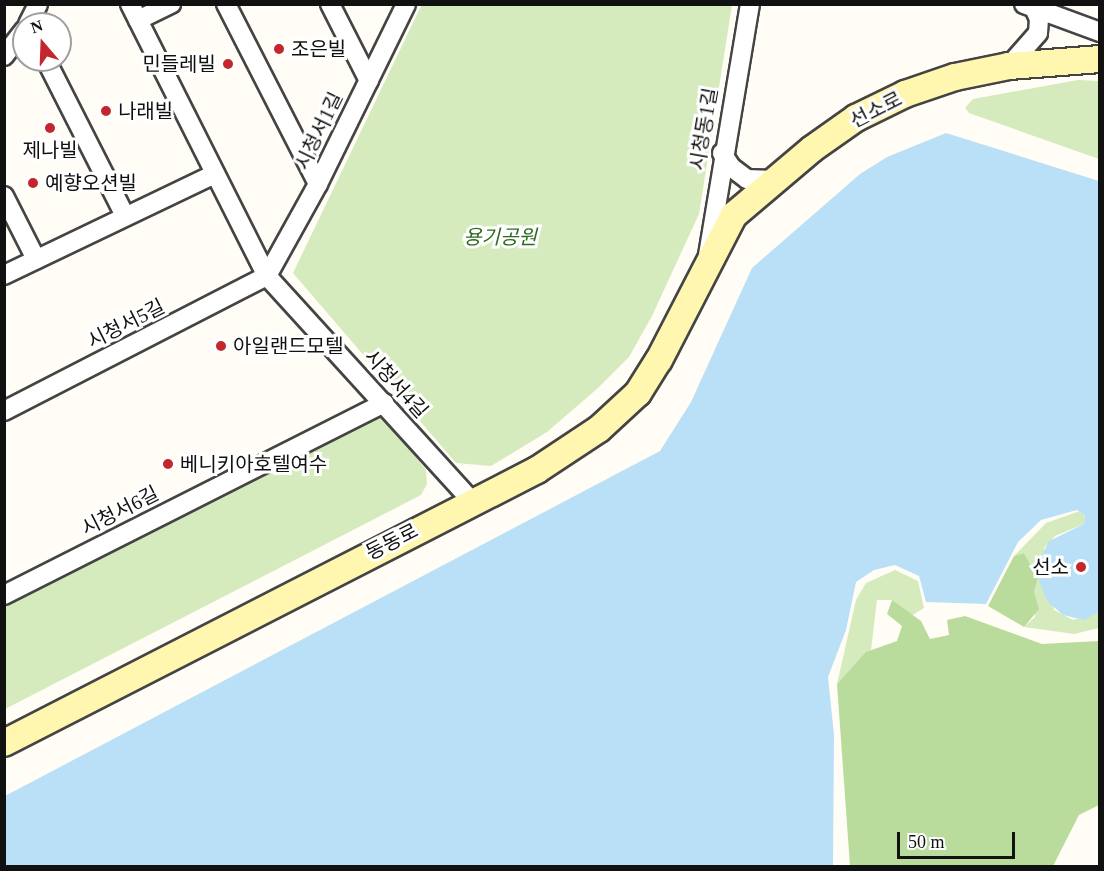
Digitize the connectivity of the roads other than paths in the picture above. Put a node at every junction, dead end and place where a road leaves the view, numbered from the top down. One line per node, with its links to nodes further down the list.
1 (171, 4): 7 (street)
2 (226, 4): 16 (street)
3 (330, 4): 12 (street)
4 (406, 4): 12 (street, 시청서1길)
5 (750, 4): 13 (street, 시청동1길)
6 (1029, 6): 8 (street); 10 (street)
7 (134, 12): 14 (street, 시청서4길)
8 (1100, 32)
9 (1100, 58): 10 (street, 선소로)
10 (1009, 66): 15 (street, 선소로)
11 (51, 72): 18 (street)
12 (369, 81): 16 (street, 시청서1길)
13 (722, 153): 15 (street); 20 (street, 시청동1길)
14 (215, 174): 18 (street); 22 (street, 시청서4길)
15 (773, 180): 20 (street, 선소로)
16 (318, 184): 22 (street, 시청서1길)
17 (4, 196): 19 (street)
18 (125, 216): 19 (street)
19 (36, 259): 21 (street)
20 (707, 262): 25 (street, 동동로)
21 (4, 275)
22 (267, 276): 23 (street, 시청서4길); 24 (street, 시청서5길)
23 (384, 403): 25 (street, 시청서4길); 26 (street, 시청서6길)
24 (5, 409)
25 (471, 501): 27 (street, 동동로)
26 (4, 595)
27 (4, 743)

